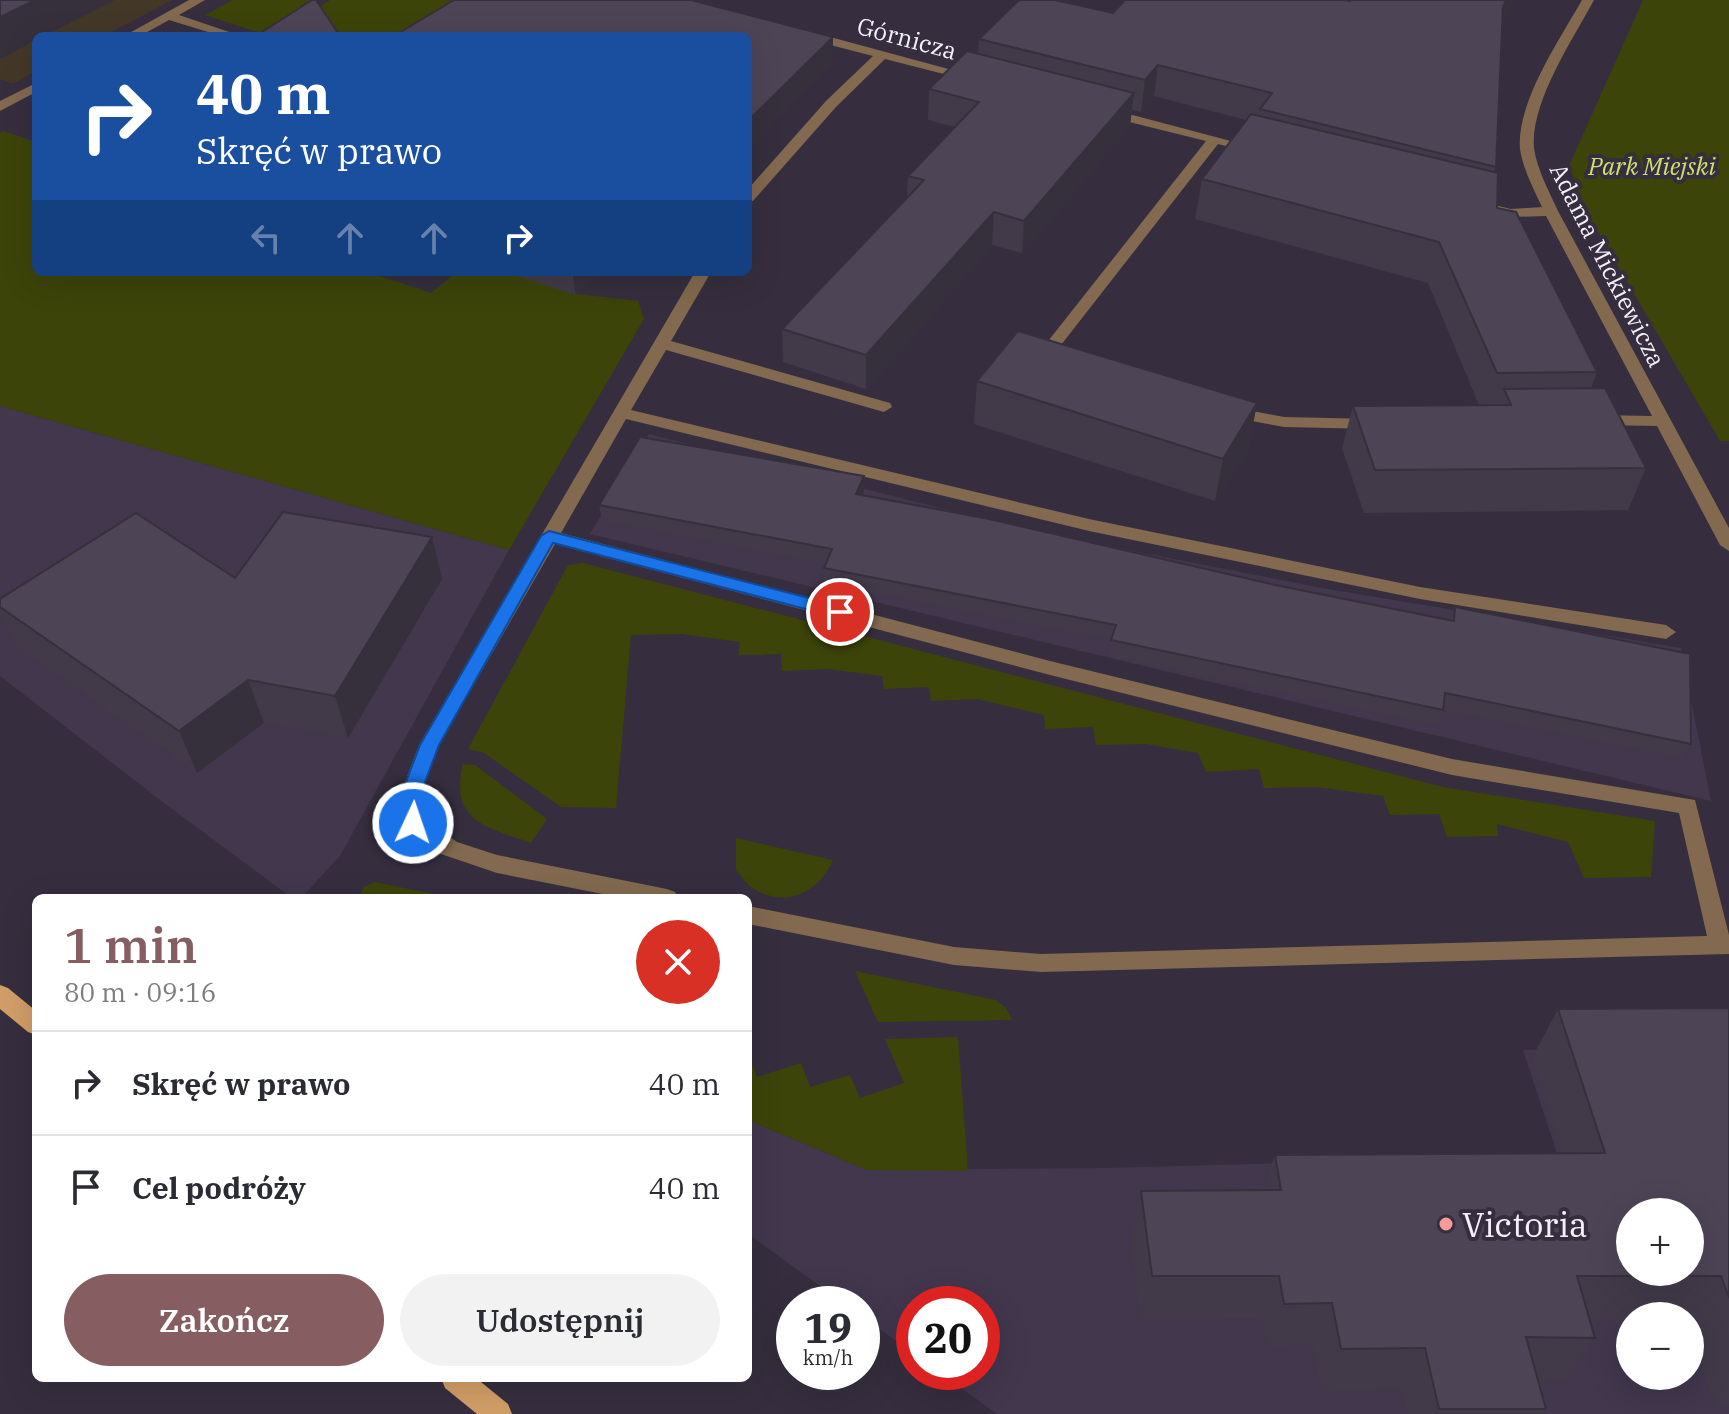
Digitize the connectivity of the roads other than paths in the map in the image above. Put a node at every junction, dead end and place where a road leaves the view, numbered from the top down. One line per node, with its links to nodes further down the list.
1 (199, 0): 3 (street)
2 (1588, 0): 16 (street, Adama Mickiewicza)
3 (168, 16): 4 (street); 5 (street)
4 (138, 32)
5 (222, 32)
6 (795, 32): 7 (street, Górnicza)
7 (882, 54): 8 (street, Górnicza); 14 (street)
8 (988, 81)
9 (32, 89): 10 (street)
10 (0, 107)
11 (1094, 109): 12 (street)
12 (1214, 140): 13 (street); 19 (street)
13 (1276, 155)
14 (752, 193)
15 (1472, 204): 16 (street)
16 (1551, 211): 24 (street, Adama Mickiewicza)
17 (701, 276): 18 (street)
18 (659, 344): 20 (street); 22 (street)
19 (1089, 367)
20 (884, 407)
21 (1222, 409): 25 (street)
22 (621, 413): 26 (street); 28 (street)
23 (1577, 420): 24 (street)
24 (1661, 421): 27 (street, Adama Mickiewicza)
25 (1388, 424)
26 (549, 536): 29 (street); 31 (street)
27 (1729, 545)
28 (1666, 632)
29 (647, 894)
30 (752, 916): 31 (street)
31 (1724, 945)
32 (0, 995): 33 (main road)
33 (32, 1022)
34 (460, 1382): 35 (main road)
35 (498, 1414)

